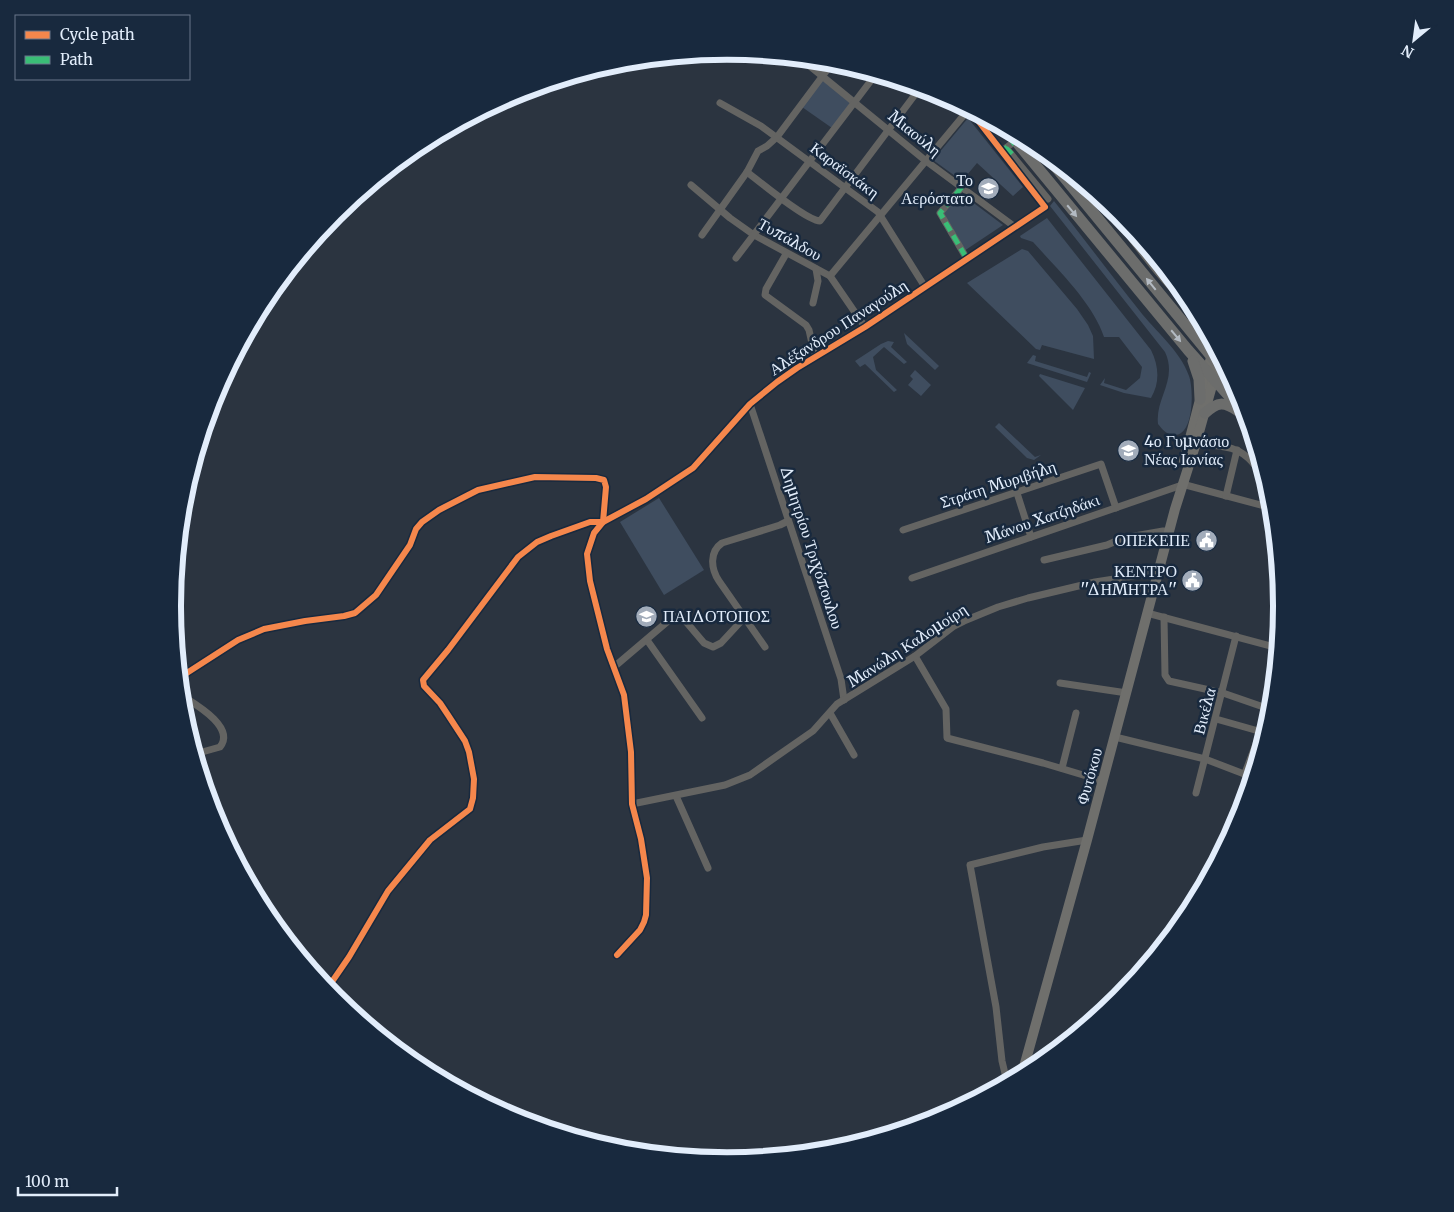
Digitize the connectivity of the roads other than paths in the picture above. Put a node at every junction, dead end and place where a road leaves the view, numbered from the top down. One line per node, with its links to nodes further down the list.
1 (810, 67): 3 (street, Μιαούλη)
2 (828, 69): 3 (street)
3 (822, 77): 7 (street, Μιαούλη); 11 (street)
4 (872, 80): 7 (street)
5 (915, 94): 10 (street)
6 (720, 103): 11 (street, Καραϊσκάκη)
7 (855, 104): 10 (street, Μιαούλη); 15 (street)
8 (964, 114): 14 (street)
9 (980, 122): 22 (street)
10 (888, 130): 14 (street, Μιαούλη); 19 (street)
11 (777, 137): 15 (street, Καραϊσκάκη); 16 (street)
12 (1014, 142): 22 (street, bridge)
13 (1019, 145): 39 (main road, one-way to 39)
14 (926, 161): 20 (street, Μιαούλη); 24 (street)
15 (811, 162): 19 (street, Καραϊσκάκη); 21 (street)
16 (747, 172): 21 (street); 23 (street)
17 (1063, 176): 35 (main road, one-way to 17)
18 (691, 185): 23 (street, Τυπάλδου)
19 (846, 187): 21 (street); 24 (street, Καραϊσκάκη)
20 (962, 187): 25 (street, Μιαούλη); 30 (street)
21 (782, 198): 27 (street)
22 (1046, 203): 25 (street, Αλέξανδρου Παναγούλη)
23 (720, 210): 26 (street); 27 (street, Τυπάλδου)
24 (881, 215): 32 (street); 33 (street, Καραϊσκάκη)
25 (1015, 227): 30 (street, Αλέξανδρου Παναγούλη)
26 (702, 235)
27 (754, 235): 28 (street, Τυπάλδου); 29 (street)
28 (786, 254): 31 (street, Τυπάλδου); 40 (street)
29 (736, 258)
30 (967, 259): 33 (street, Αλέξανδρου Παναγούλη)
31 (816, 269): 32 (street, Τυπάλδου); 34 (street)
32 (830, 276): 36 (street, Τυπάλδου)
33 (925, 287): 36 (street, Αλέξανδρου Παναγούλη)
34 (813, 303)
35 (1182, 322): 37 (main road); 38 (main road)
36 (865, 327): 40 (street, Αλέξανδρου Παναγούλη)
37 (1199, 331)
38 (1208, 348)
39 (1188, 350): 42 (main road); 43 (main road)
40 (816, 357): 45 (street, Αλέξανδρου Παναγούλη)
41 (1215, 361): 42 (street, Φυτόκου)
42 (1210, 376): 43 (street, Φυτόκου); 44 (main road); 47 (street, Φυτόκου)
43 (1200, 400): 51 (street, Φυτόκου)
44 (1233, 401)
45 (750, 404): 56 (street, Δημητρίου Τριχόπουλου); 57 (street, Αλέξανδρου Παναγούλη)
46 (1236, 410): 47 (main road)
47 (1205, 413): 48 (street, Φυτόκου)
48 (1196, 442): 49 (street); 51 (street, Φυτόκου)
49 (1237, 450): 50 (street); 53 (street)
50 (1254, 464)
51 (1182, 484): 53 (street); 55 (street, Μάνου Χατζηδάκι); 59 (street, Φυτόκου)
52 (1017, 493): 55 (street, Στράτη Μυριβήλη); 58 (street, Στράτη Μυριβήλη); 60 (street)
53 (1226, 496): 54 (street)
54 (1264, 506)
55 (1116, 508): 60 (street, Μάνου Χατζηδάκι)
56 (788, 521): 65 (street); 77 (street, Δημητρίου Τριχόπουλου)
57 (603, 522): 72 (street, Αλέξανδρου Παναγούλη); 73 (street); 98 (street)
58 (903, 530)
59 (1169, 531): 61 (street); 62 (street, Φυτόκου)
60 (1031, 537): 63 (street, Μάνου Χατζηδάκι)
61 (1044, 560)
62 (1159, 572): 64 (street, Φυτόκου); 71 (street, Μανώλη Καλομοίρη)
63 (912, 578)
64 (1147, 613): 66 (street); 75 (street, Φυτόκου)
65 (745, 617): 68 (street); 70 (street)
66 (1164, 617): 67 (street); 76 (street)
67 (1236, 636): 69 (street); 76 (street, Βικέλα)
68 (647, 640): 72 (street); 82 (street)
69 (1272, 646)
70 (765, 647)
71 (915, 656): 77 (street, Μανώλη Καλομοίρη); 89 (street)
72 (614, 667): 94 (street, Αλέξανδρου Παναγούλη)
73 (186, 674)
74 (1060, 683): 75 (street)
75 (1127, 693): 85 (street, Φυτόκου)
76 (1223, 693): 79 (street); 83 (street, Βικέλα)
77 (844, 700): 80 (street, Μανώλη Καλομοίρη)
78 (189, 702): 86 (street)
79 (1264, 705)
80 (830, 713): 87 (street); 93 (street, Μανώλη Καλομοίρη)
81 (1076, 713): 89 (street)
82 (702, 718)
83 (1216, 719): 84 (street); 88 (street, Βικέλα)
84 (1258, 731)
85 (1115, 737): 88 (street); 91 (street, Φυτόκου)
86 (201, 752)
87 (854, 756)
88 (1205, 759): 90 (street); 92 (street, Βικέλα)
89 (1062, 768): 91 (street)
90 (1246, 774)
91 (1103, 781): 95 (street, Φυτόκου)
92 (1196, 793)
93 (676, 796): 94 (street, Μανώλη Καλομοίρη); 96 (street)
94 (632, 804): 97 (street, Αλέξανδρου Παναγούλη)
95 (1087, 840): 99 (street, Φυτόκου); 100 (street)
96 (708, 868)
97 (617, 955)
98 (332, 982)
99 (1025, 1063)
100 (1005, 1076)

